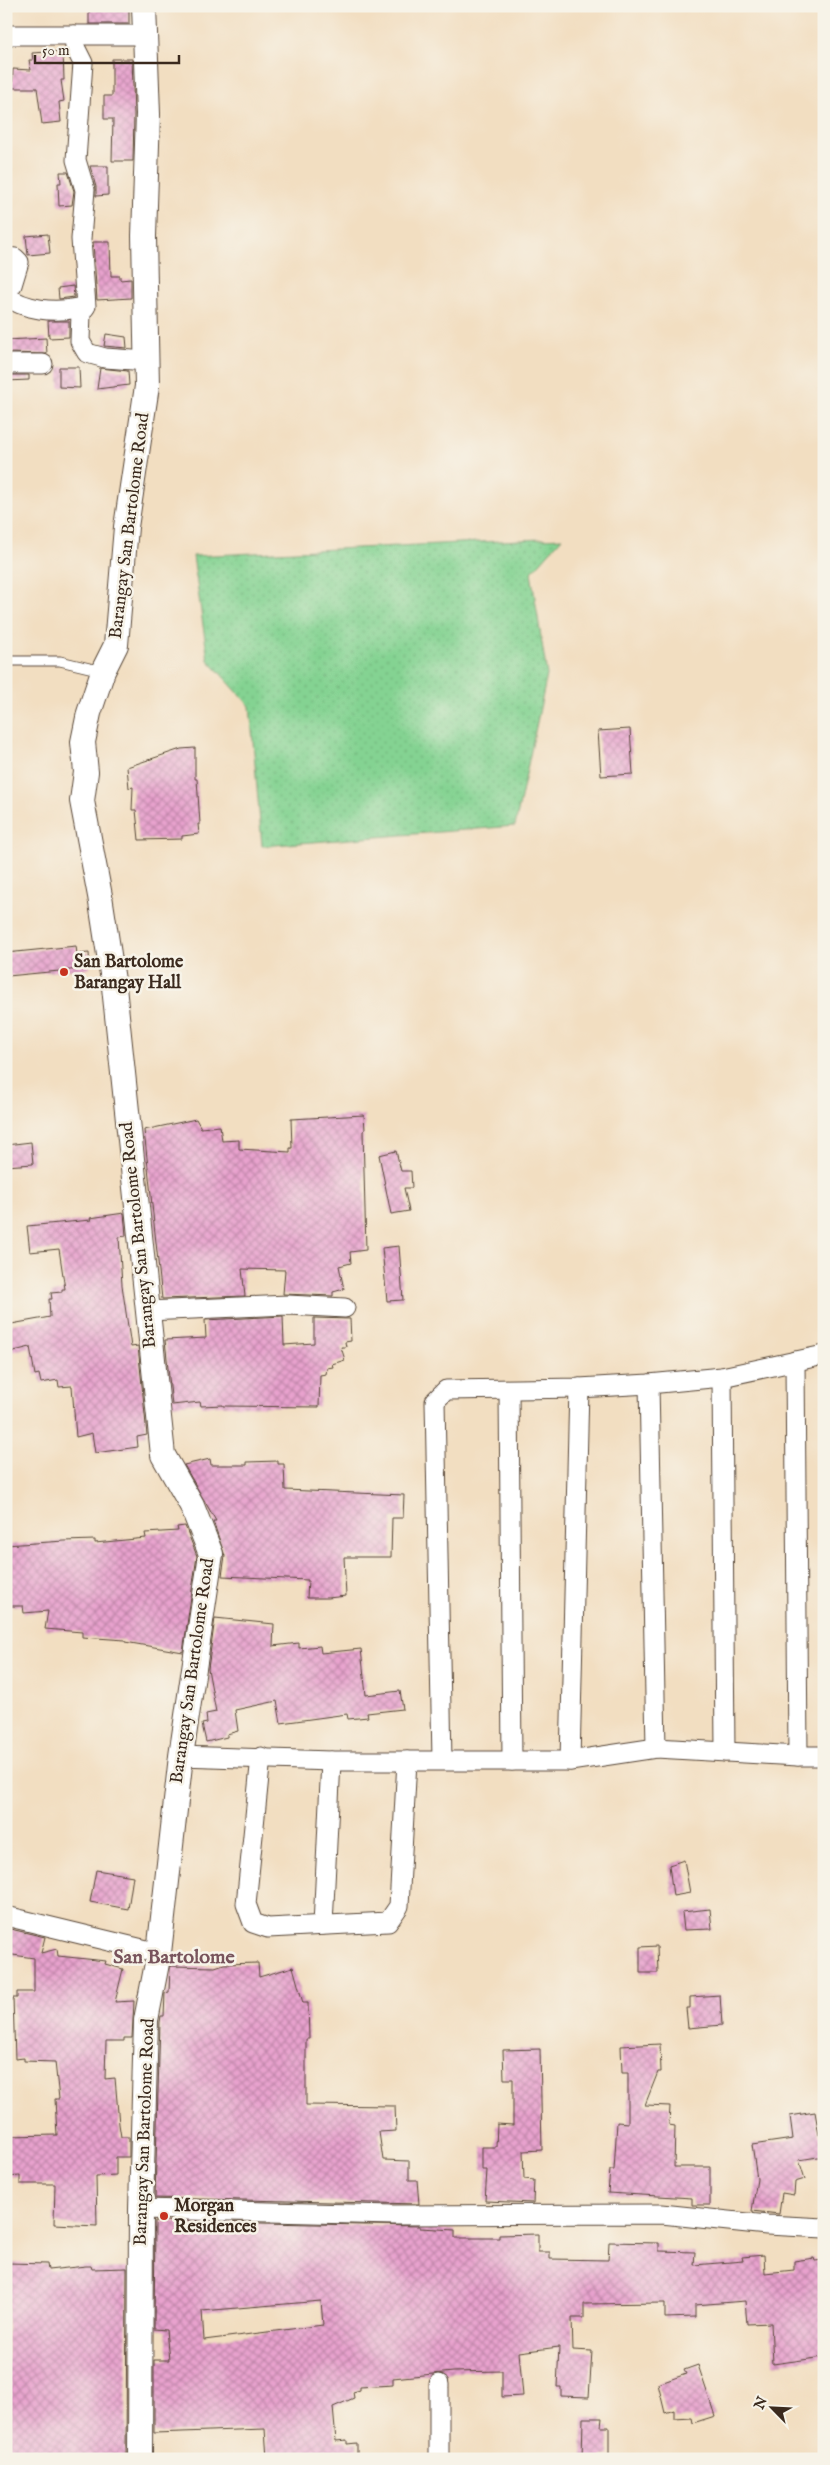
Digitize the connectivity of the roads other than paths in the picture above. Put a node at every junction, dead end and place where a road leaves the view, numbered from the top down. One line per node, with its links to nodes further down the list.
1 (144, 6): 4 (street, Barangay San Bartolome Road)
2 (6, 35): 3 (street)
3 (74, 35): 4 (street); 8 (street)
4 (146, 35): 9 (street, Barangay San Bartolome Road)
5 (6, 258): 6 (street)
6 (6, 286)
7 (6, 296): 8 (street)
8 (81, 313): 9 (street)
9 (147, 361): 13 (street, Barangay San Bartolome Road)
10 (6, 364): 11 (street)
11 (42, 364)
12 (6, 661): 13 (lane)
13 (103, 671): 15 (street, Barangay San Bartolome Road)
14 (345, 1308): 15 (street)
15 (147, 1311): 24 (street, Barangay San Bartolome Road)
16 (824, 1356): 17 (street)
17 (795, 1361): 18 (street); 25 (street)
18 (722, 1377): 19 (street); 23 (street)
19 (649, 1384): 20 (street); 22 (street)
20 (579, 1388): 21 (street); 32 (street)
21 (509, 1390): 28 (street); 31 (street)
22 (656, 1748): 23 (street); 32 (street)
23 (725, 1752): 25 (street)
24 (181, 1756): 27 (street); 35 (street, Barangay San Bartolome Road)
25 (798, 1756): 26 (street)
26 (824, 1756)
27 (260, 1757): 29 (street); 34 (street)
28 (442, 1760): 30 (street); 31 (street)
29 (330, 1761): 30 (street); 34 (street)
30 (406, 1761): 34 (street)
31 (512, 1761): 32 (street)
32 (570, 1761)
33 (6, 1916): 35 (street)
34 (323, 1925)
35 (160, 1953): 36 (street, Barangay San Bartolome Road)
36 (141, 2209): 37 (street); 39 (street, Barangay San Bartolome Road)
37 (824, 2228)
38 (440, 2384): 40 (street)
39 (140, 2459)
40 (439, 2459)

